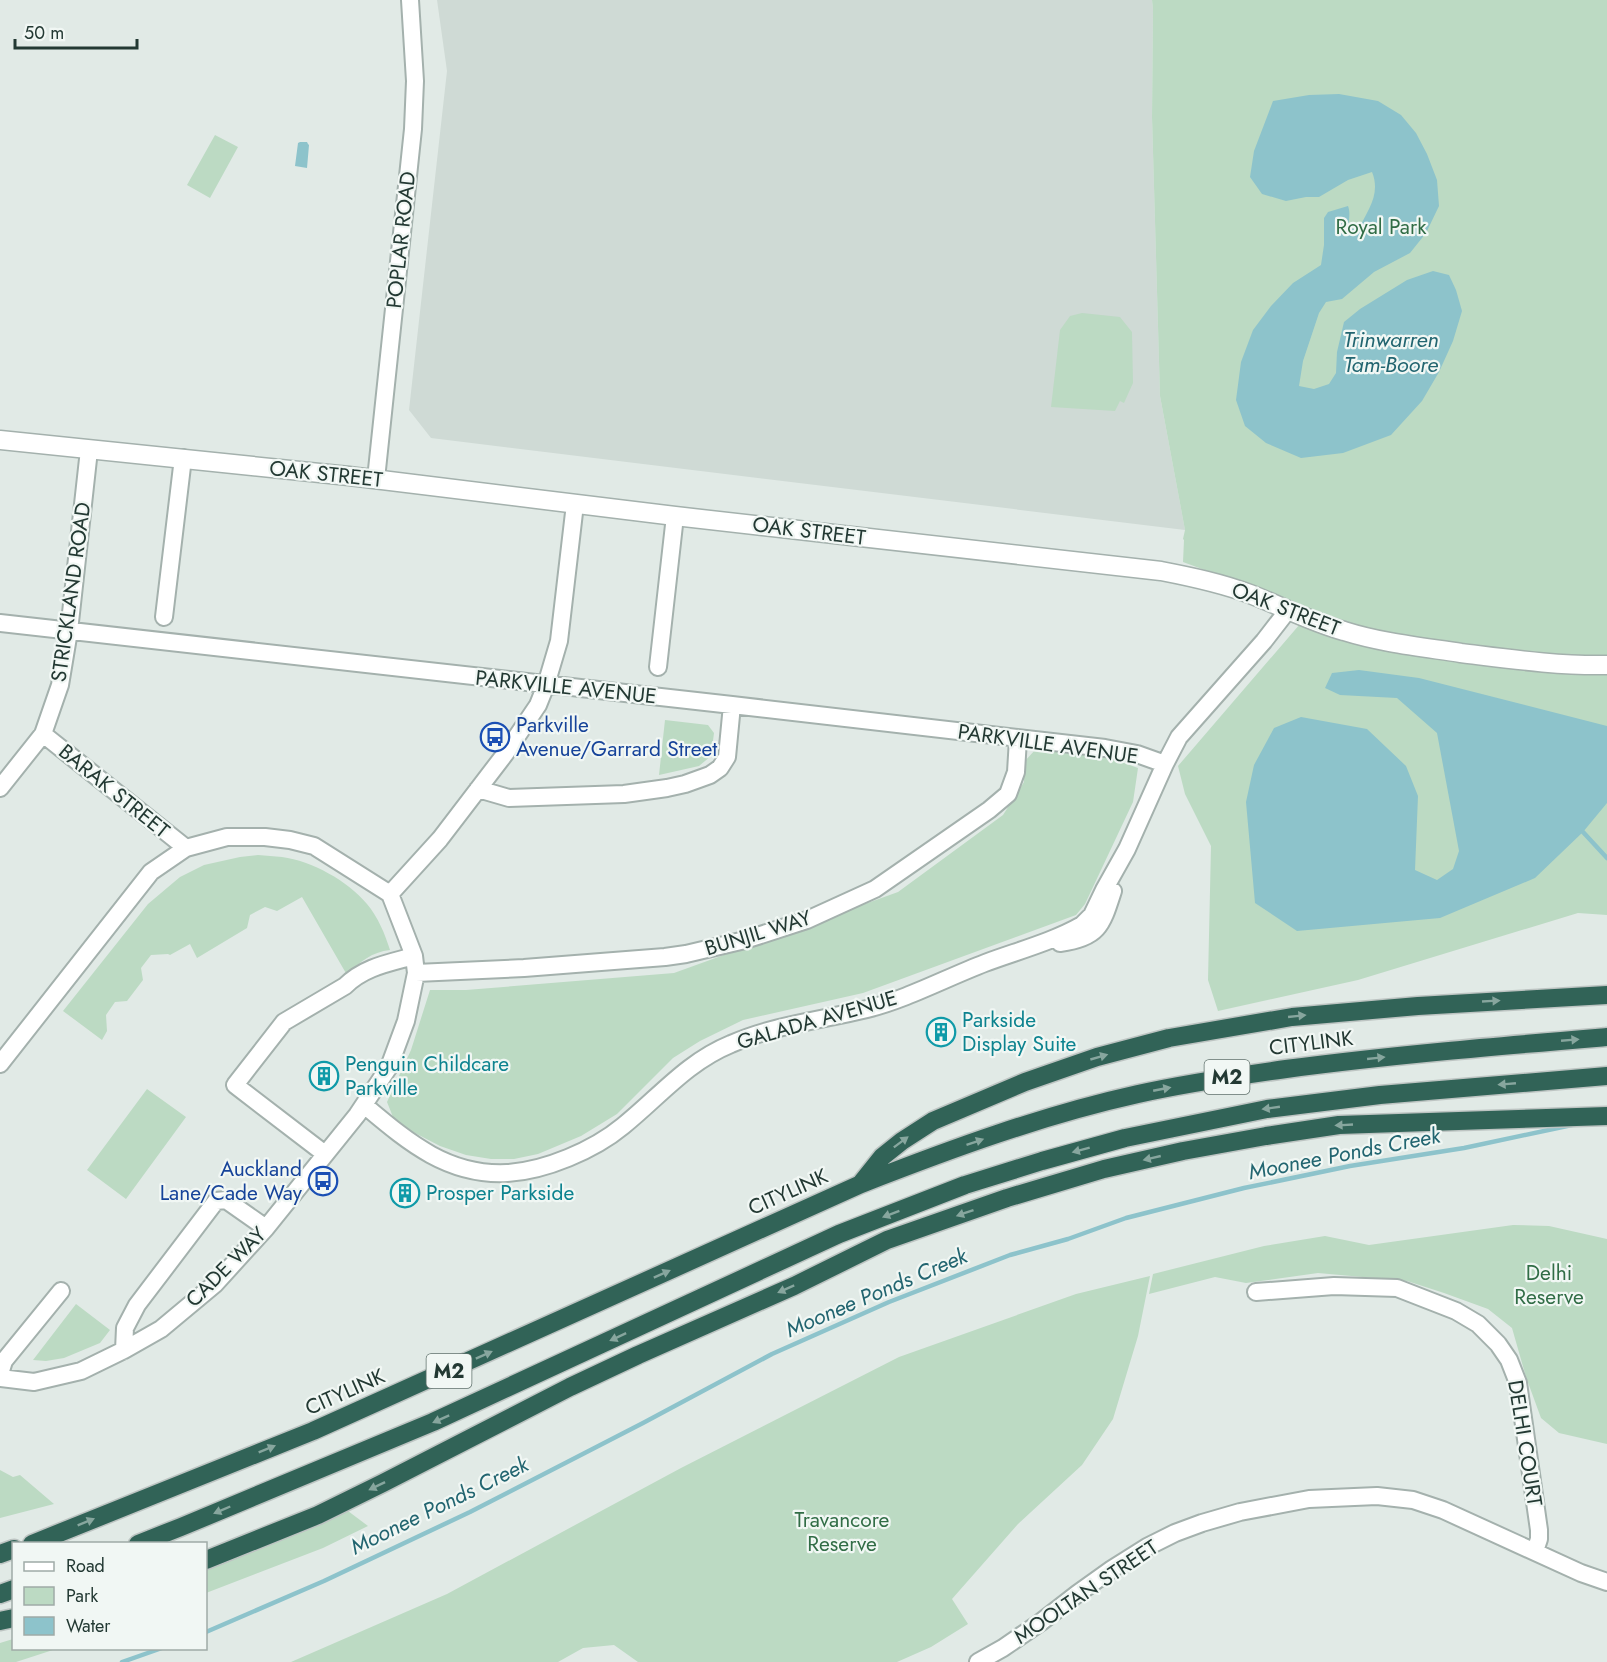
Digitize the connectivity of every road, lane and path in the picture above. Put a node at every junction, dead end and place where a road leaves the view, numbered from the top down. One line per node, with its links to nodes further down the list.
1 (410, 0): 5 (street, POPLAR ROAD)
2 (0, 440): 3 (street, OAK STREET)
3 (89, 450): 4 (street, OAK STREET); 11 (street, STRICKLAND ROAD)
4 (183, 458): 5 (street, OAK STREET); 9 (street)
5 (376, 479): 6 (street, OAK STREET)
6 (575, 504): 7 (street, OAK STREET); 14 (street)
7 (675, 516): 8 (street, OAK STREET); 13 (street)
8 (1288, 610): 12 (street, OAK STREET); 18 (street, GALADA AVENUE)
9 (164, 617)
10 (0, 624): 11 (street, PARKVILLE AVENUE)
11 (69, 631): 14 (street, PARKVILLE AVENUE); 16 (street, STRICKLAND ROAD)
12 (1607, 665)
13 (658, 667)
14 (546, 685): 15 (street, PARKVILLE AVENUE); 20 (street)
15 (732, 705): 17 (street, PARKVILLE AVENUE); 20 (street)
16 (43, 734): 19 (street, STRICKLAND ROAD); 21 (street, BARAK STREET)
17 (1018, 739): 18 (street, PARKVILLE AVENUE); 23 (street, BUNJIL WAY)
18 (1165, 764): 28 (street, GALADA AVENUE)
19 (0, 788)
20 (478, 789): 22 (street)
21 (186, 848): 22 (street); 26 (street)
22 (390, 894): 23 (street)
23 (415, 965): 28 (street, CADE WAY); 30 (street, BUNJIL WAY)
24 (1607, 995): 31 (highway, one-way to 24)
25 (1607, 1037): 31 (highway, CITYLINK / M2, one-way to 25)
26 (0, 1064)
27 (1607, 1076): 39 (highway, M2, one-way to 39)
28 (364, 1105): 30 (street, CADE WAY)
29 (1607, 1116): 41 (highway, one-way to 41)
30 (325, 1154): 32 (street, CADE WAY)
31 (861, 1184): 38 (highway, CITYLINK / M2, one-way to 31)
32 (266, 1228): 35 (street, CADE WAY); 35 (street)
33 (61, 1291): 36 (street)
34 (1256, 1292): 40 (street, DELHI COURT)
35 (124, 1350): 37 (street, CADE WAY)
36 (0, 1374)
37 (0, 1378)
38 (37, 1542)
39 (143, 1542)
40 (1535, 1551): 42 (street, MOOLTAN STREET); 43 (street, MOOLTAN STREET)
41 (207, 1560)
42 (1607, 1582)
43 (978, 1662)

